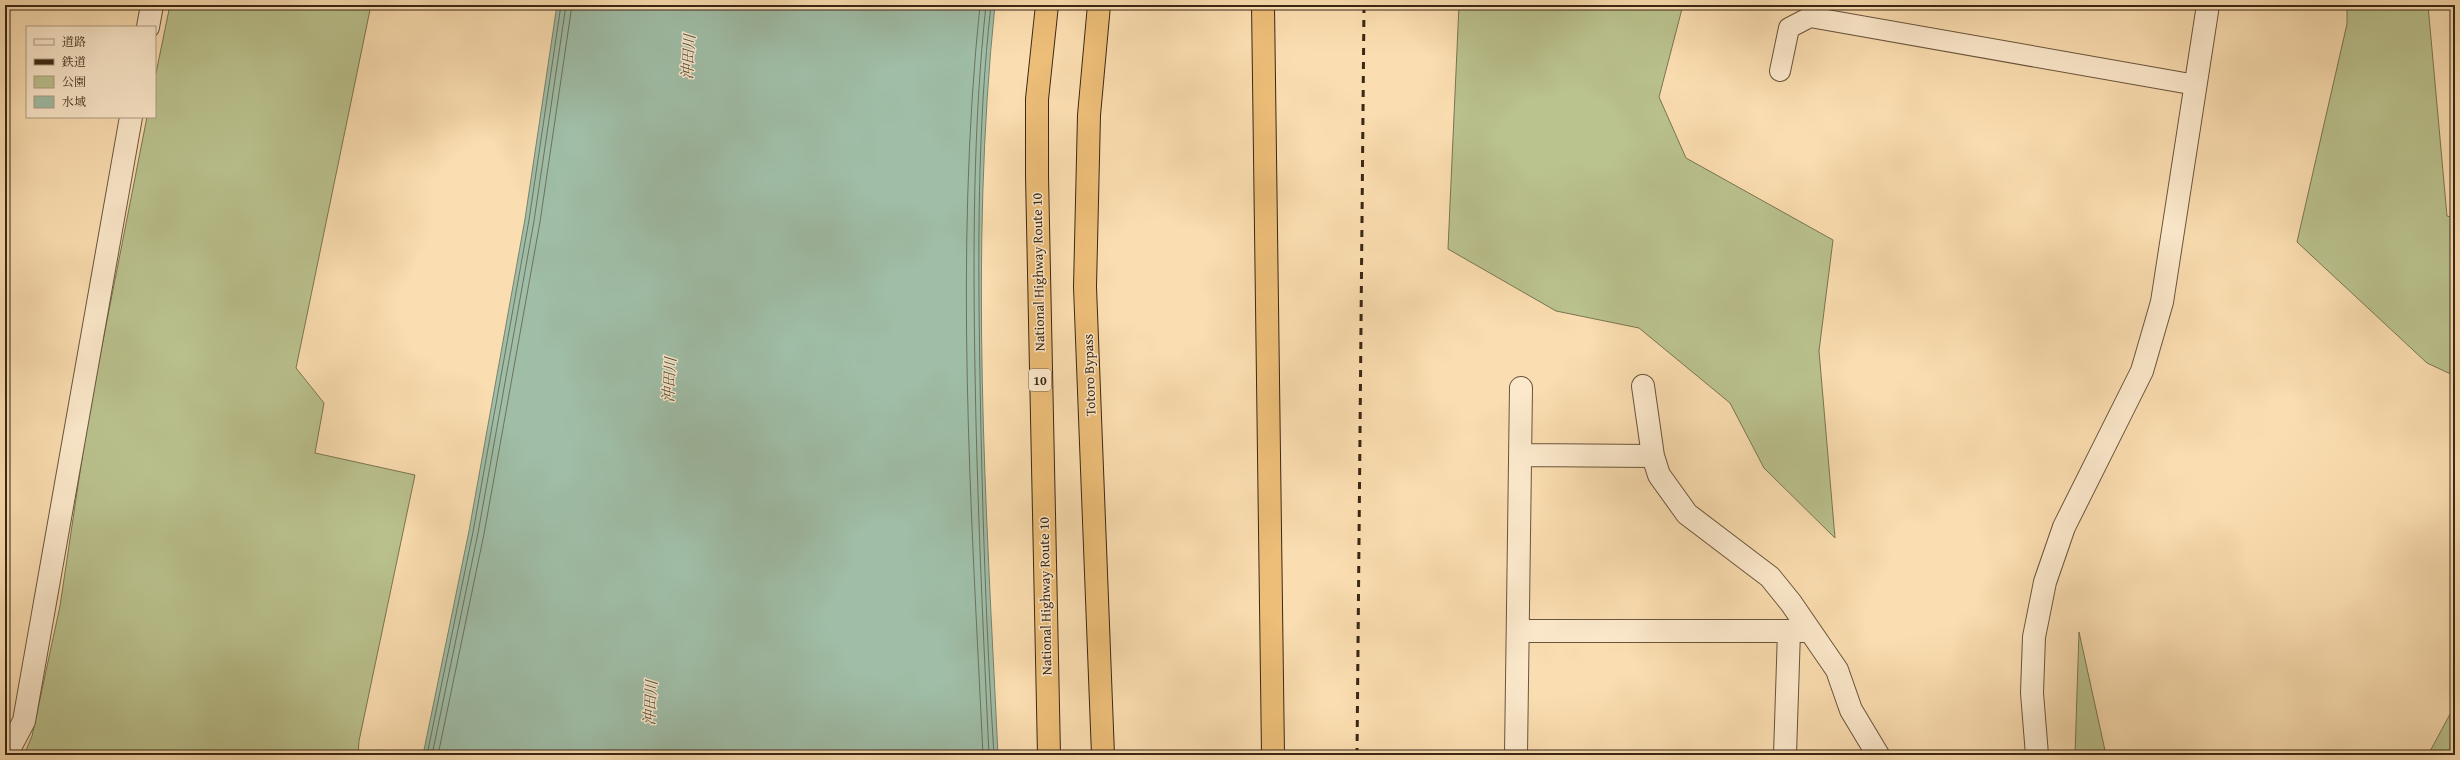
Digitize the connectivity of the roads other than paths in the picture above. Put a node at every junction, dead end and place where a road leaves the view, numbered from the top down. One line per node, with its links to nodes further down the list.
1 (152, 5): 6 (street)
2 (1046, 5): 18 (highway, National Highway Route 10 / 10)
3 (1263, 5): 19 (highway)
4 (2208, 5): 8 (street)
5 (1098, 10): 16 (highway, Totoro Bypass)
6 (148, 26)
7 (1780, 71): 8 (lane)
8 (2196, 85): 23 (street)
9 (131, 118): 17 (street)
10 (1643, 386): 13 (street)
11 (1521, 388): 12 (street)
12 (1522, 455): 13 (street); 15 (street)
13 (1653, 456): 14 (street)
14 (1799, 631): 15 (street); 21 (street); 22 (street)
15 (1518, 632): 20 (street)
16 (1104, 752)
17 (6, 755)
18 (1049, 755)
19 (1274, 755)
20 (1516, 755)
21 (1785, 755)
22 (1878, 755)
23 (2037, 755)

